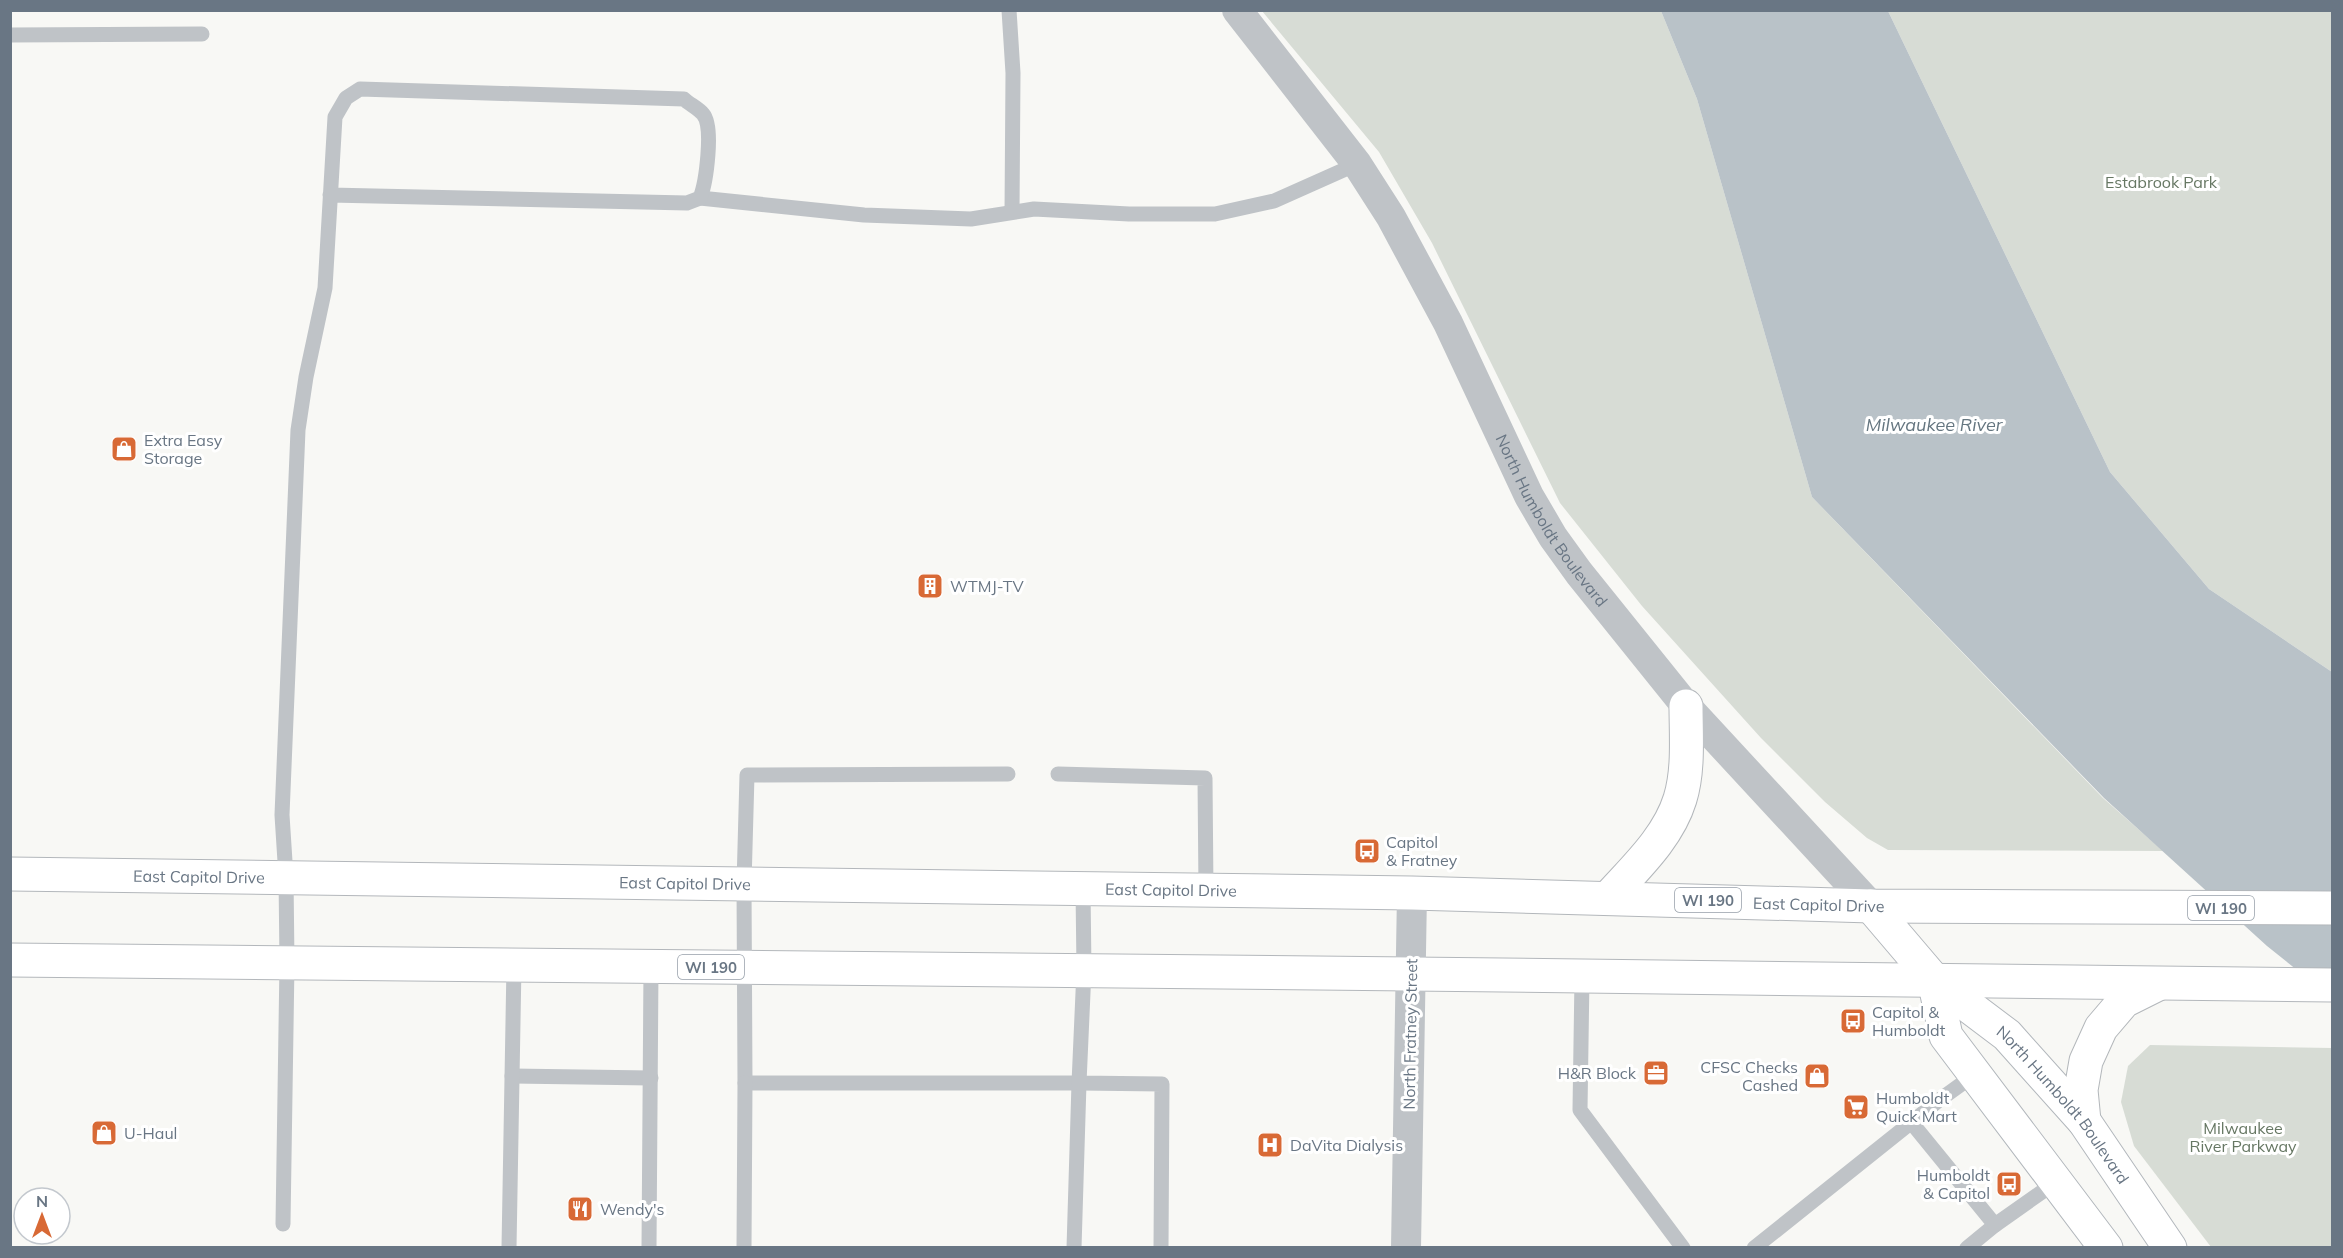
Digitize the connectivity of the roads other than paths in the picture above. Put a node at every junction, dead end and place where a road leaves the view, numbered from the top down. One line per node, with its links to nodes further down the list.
1 (1009, 10): 8 (lane)
2 (1237, 10): 5 (street, North Humboldt Boulevard)
3 (202, 34): 4 (lane)
4 (10, 35)
5 (1357, 164): 8 (lane); 9 (street, North Humboldt Boulevard)
6 (330, 195): 7 (lane); 7 (lane); 13 (lane)
7 (694, 201): 8 (lane)
8 (1012, 212)
9 (1686, 706): 18 (main road); 19 (street, North Humboldt Boulevard)
10 (1008, 774): 14 (lane)
11 (1058, 774): 16 (lane)
12 (10, 874): 13 (main road, East Capitol Drive / WI 190)
13 (286, 877): 14 (main road, East Capitol Drive / WI 190); 22 (lane)
14 (744, 884): 15 (main road, East Capitol Drive / WI 190); 25 (lane)
15 (1083, 889): 16 (main road, East Capitol Drive / WI 190); 26 (lane)
16 (1206, 891): 17 (main road, East Capitol Drive / WI 190)
17 (1412, 893): 18 (main road, East Capitol Drive / WI 190); 27 (street, North Fratney Street)
18 (1609, 897): 19 (main road, East Capitol Drive / WI 190)
19 (1870, 906): 20 (main road, East Capitol Drive / WI 190); 29 (main road, North Humboldt Boulevard)
20 (2332, 908)
21 (10, 960): 22 (main road, WI 190)
22 (287, 963): 23 (main road, WI 190); 40 (lane)
23 (514, 965): 24 (main road, WI 190); 33 (lane)
24 (651, 967): 25 (main road, WI 190); 34 (lane)
25 (744, 967): 26 (main road, WI 190); 35 (lane)
26 (1084, 970): 27 (main road, WI 190); 36 (lane)
27 (1411, 974): 28 (main road, WI 190); 47 (street, North Fratney Street)
28 (1582, 977): 29 (main road, WI 190); 48 (lane)
29 (1934, 980): 30 (main road, WI 190); 32 (main road, North Humboldt Boulevard); 37 (main road, North Humboldt Boulevard)
30 (2159, 983): 31 (main road, WI 190); 37 (main road)
31 (2332, 985)
32 (1974, 1075): 38 (lane); 39 (main road, North Humboldt Boulevard)
33 (512, 1076): 34 (lane); 42 (lane)
34 (651, 1078): 43 (lane)
35 (745, 1083): 36 (lane); 44 (lane)
36 (1079, 1083): 45 (lane); 46 (lane)
37 (2084, 1121): 52 (main road, North Humboldt Boulevard)
38 (1911, 1122): 41 (lane); 49 (lane)
39 (2056, 1182): 41 (lane); 51 (main road, North Humboldt Boulevard)
40 (283, 1224)
41 (1995, 1226): 50 (lane)
42 (509, 1248)
43 (649, 1248)
44 (744, 1248)
45 (1074, 1248)
46 (1161, 1248)
47 (1406, 1248)
48 (1683, 1248)
49 (1754, 1248)
50 (1967, 1248)
51 (2106, 1248)
52 (2170, 1248)

